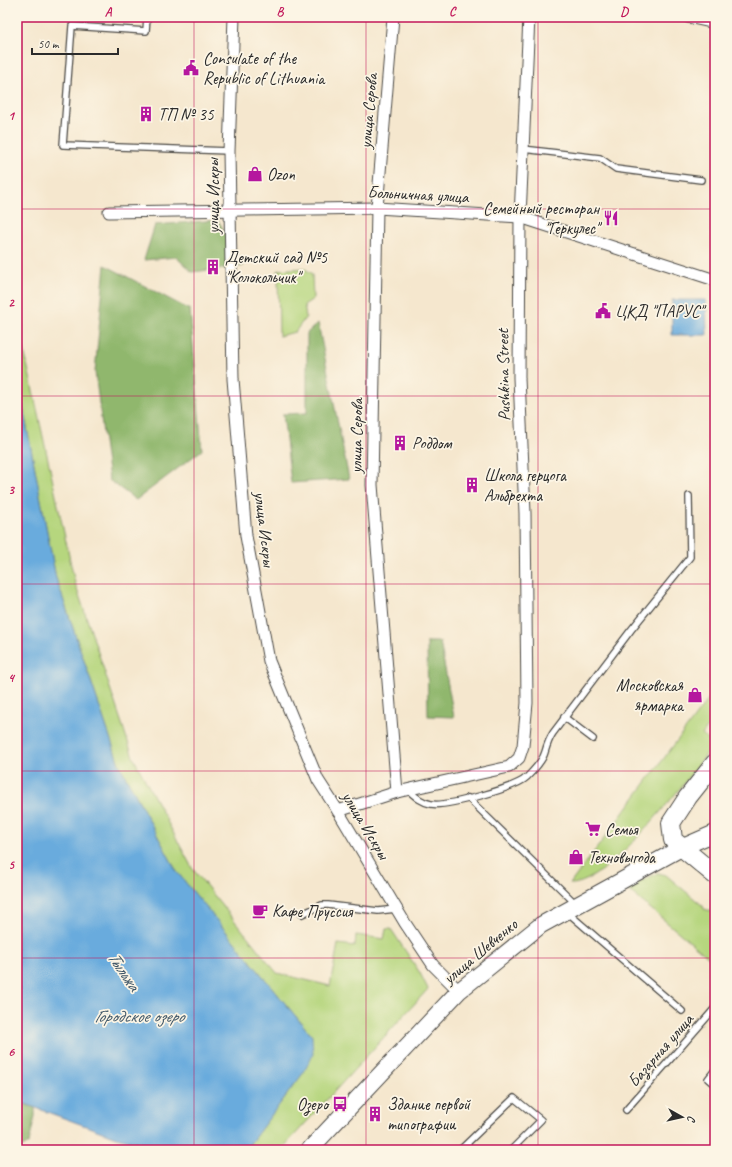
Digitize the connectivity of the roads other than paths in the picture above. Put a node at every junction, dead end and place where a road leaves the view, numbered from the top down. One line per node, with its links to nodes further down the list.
1 (147, 17): 8 (lane)
2 (234, 17): 8 (street, улица Искры)
3 (393, 17): 10 (street, улица Серова)
4 (529, 17): 7 (street, Pushkina Street)
5 (688, 17): 6 (street)
6 (715, 23)
7 (523, 149): 9 (lane); 13 (street, Pushkina Street)
8 (229, 151): 11 (street, улица Искры)
9 (701, 180)
10 (377, 208): 11 (street, Больничная улица); 13 (street, Больничная улица); 19 (street, улица Серова)
11 (229, 209): 12 (street, Больничная улица); 21 (street, улица Искры)
12 (109, 212)
13 (520, 217): 14 (street, Больничная улица); 19 (street, Pushkina Street)
14 (715, 280)
15 (689, 496): 16 (lane)
16 (564, 717): 17 (lane); 20 (lane)
17 (594, 739)
18 (715, 763): 23 (main road)
19 (403, 791): 20 (lane); 21 (street)
20 (468, 798): 25 (lane)
21 (338, 811): 26 (street, улица Искры)
22 (715, 833): 23 (main road, улица Шевченко)
23 (683, 847): 24 (main road); 25 (main road, улица Шевченко)
24 (715, 874)
25 (572, 908): 28 (main road, улица Шевченко); 30 (lane)
26 (397, 909): 27 (lane); 28 (street, улица Искры)
27 (302, 914)
28 (459, 991): 34 (main road, улица Шевченко)
29 (715, 1008): 33 (lane, Базарная улица)
30 (682, 1011)
31 (715, 1070): 32 (lane)
32 (715, 1085)
33 (626, 1110)
34 (309, 1150)
35 (460, 1150): 36 (lane)
36 (511, 1150)

